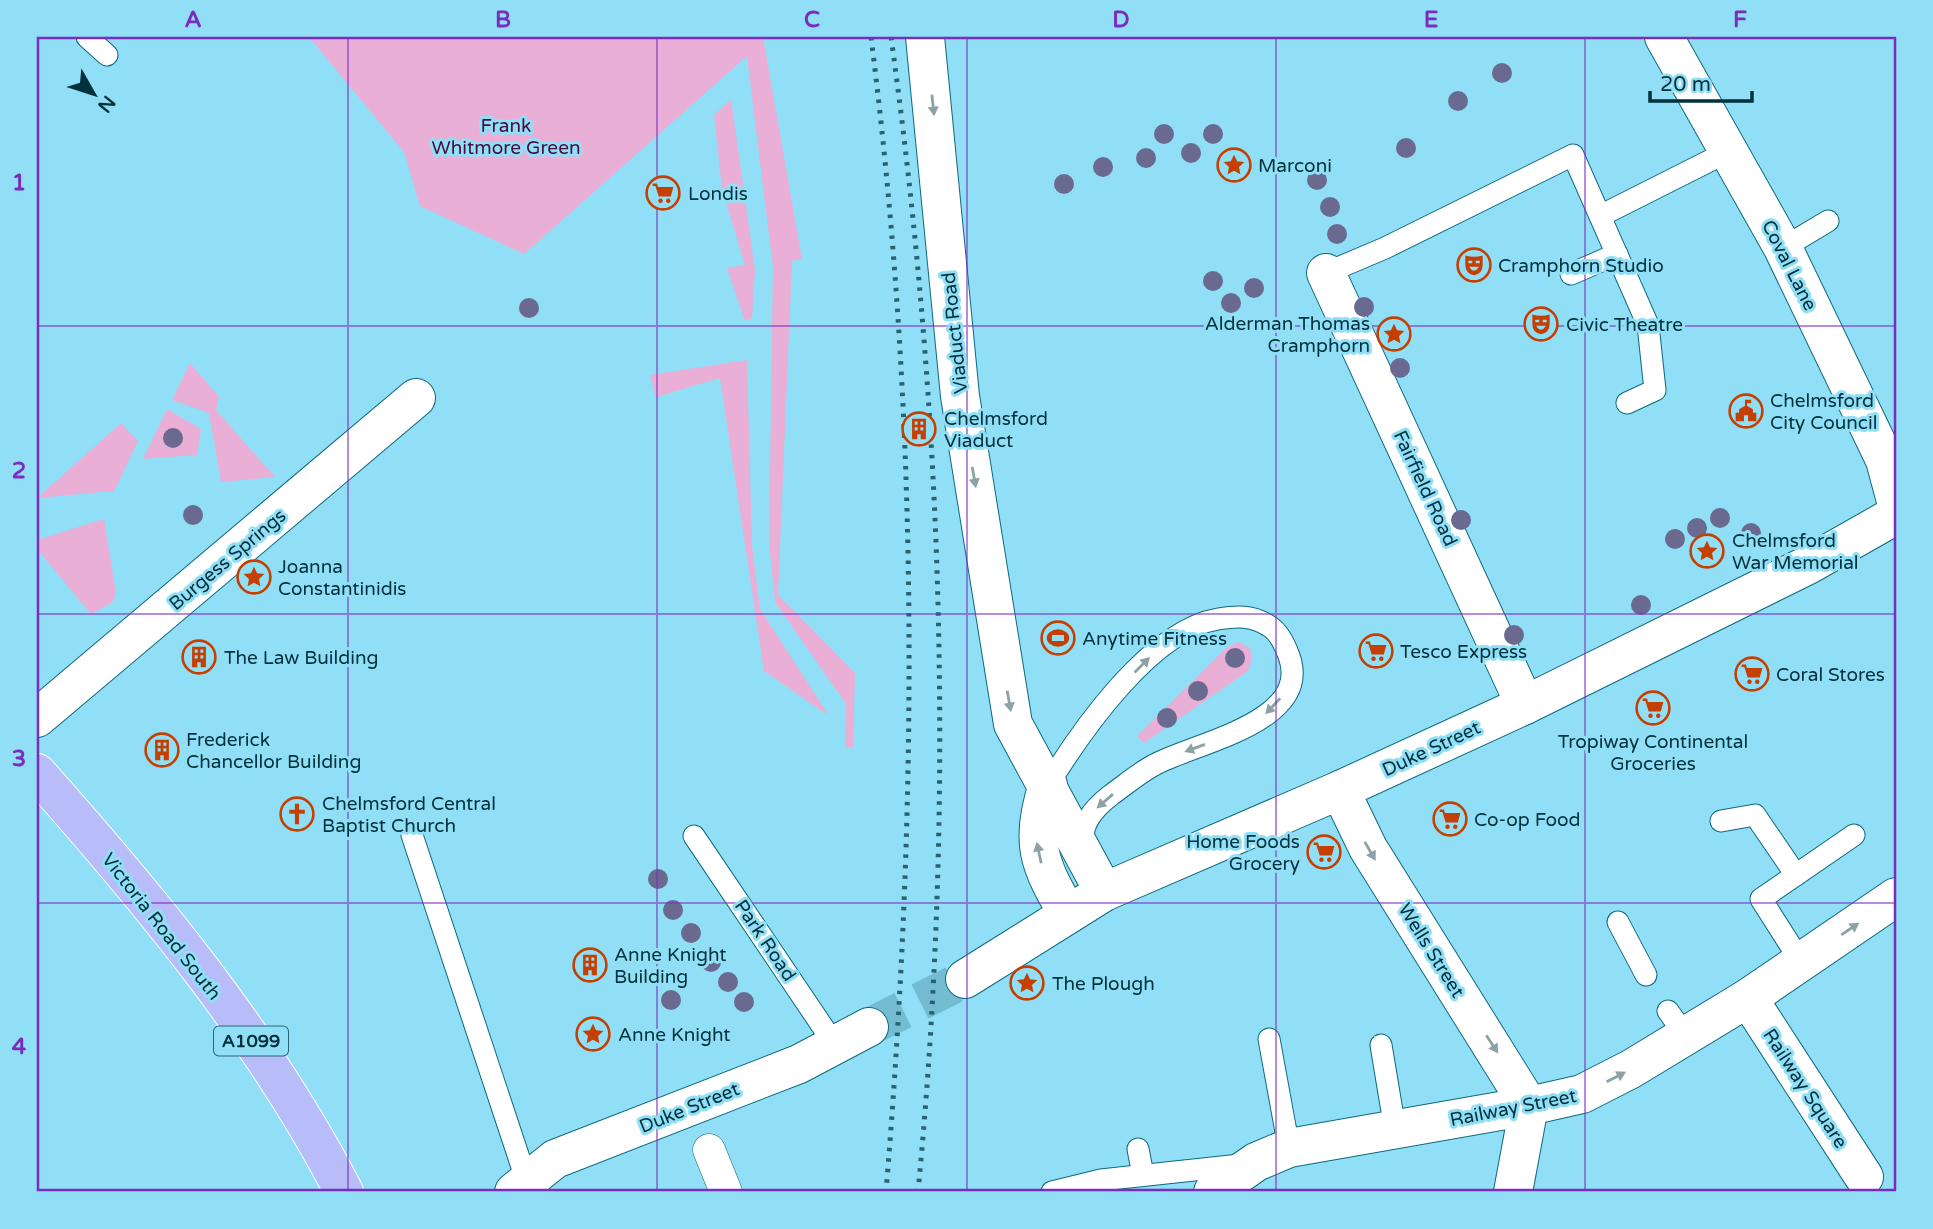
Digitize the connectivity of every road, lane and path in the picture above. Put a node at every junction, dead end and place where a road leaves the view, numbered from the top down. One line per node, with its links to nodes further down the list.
1 (87, 37): 4 (lane)
2 (925, 37): 19 (street, Viaduct Road, one-way to 19)
3 (1674, 40): 5 (street, Coval Lane)
4 (107, 55)
5 (1729, 151): 6 (lane); 8 (street, Coval Lane)
6 (1600, 216): 9 (lane); 10 (lane)
7 (1828, 222): 8 (lane)
8 (1783, 248): 14 (street, Coval Lane)
9 (1617, 254): 11 (lane); 13 (lane)
10 (1326, 273): 16 (street, Fairfield Road)
11 (1571, 274)
12 (416, 398): 17 (street, Burgess Springs)
13 (1627, 402)
14 (1896, 502)
15 (1896, 514): 16 (street, Duke Street)
16 (1525, 705): 20 (street, Duke Street)
17 (37, 718)
18 (37, 773): 47 (main road, Victoria Road South / A1099)
19 (1048, 785): 25 (street, Viaduct Road); 25 (lane, one-way to 25); 29 (street, one-way to 19)
20 (1340, 790): 27 (street, Duke Street); 39 (street, Wells Street, one-way to 39)
21 (1721, 821): 26 (lane)
22 (412, 835): 46 (lane)
23 (1854, 835): 26 (lane)
24 (694, 836): 37 (lane, Park Road)
25 (1083, 853): 27 (street, Viaduct Road)
26 (1796, 875): 31 (lane)
27 (1104, 892): 29 (street, Duke Street)
28 (1896, 897): 31 (street, Railway Street, one-way to 28)
29 (1068, 914): 33 (street, Duke Street)
30 (1618, 922): 32 (lane)
31 (1801, 961): 34 (street, Railway Street)
32 (1646, 975)
33 (965, 979)
34 (1748, 998): 39 (street, Railway Street, one-way to 34); 45 (street, Railway Square)
35 (869, 1027): 37 (street, Duke Street)
36 (1269, 1038): 43 (lane)
37 (835, 1045): 46 (street, Duke Street)
38 (1381, 1045): 40 (lane)
39 (1529, 1106): 40 (street, Railway Street); 51 (street)
40 (1395, 1129): 43 (street, Railway Street)
41 (1138, 1149): 44 (lane)
42 (709, 1150): 48 (street)
43 (1273, 1155): 44 (lane); 50 (street, Railway Street)
44 (1143, 1175): 49 (lane)
45 (1864, 1177)
46 (520, 1187)
47 (344, 1192)
48 (726, 1192)
49 (1052, 1192)
50 (1213, 1192)
51 (1513, 1192)

